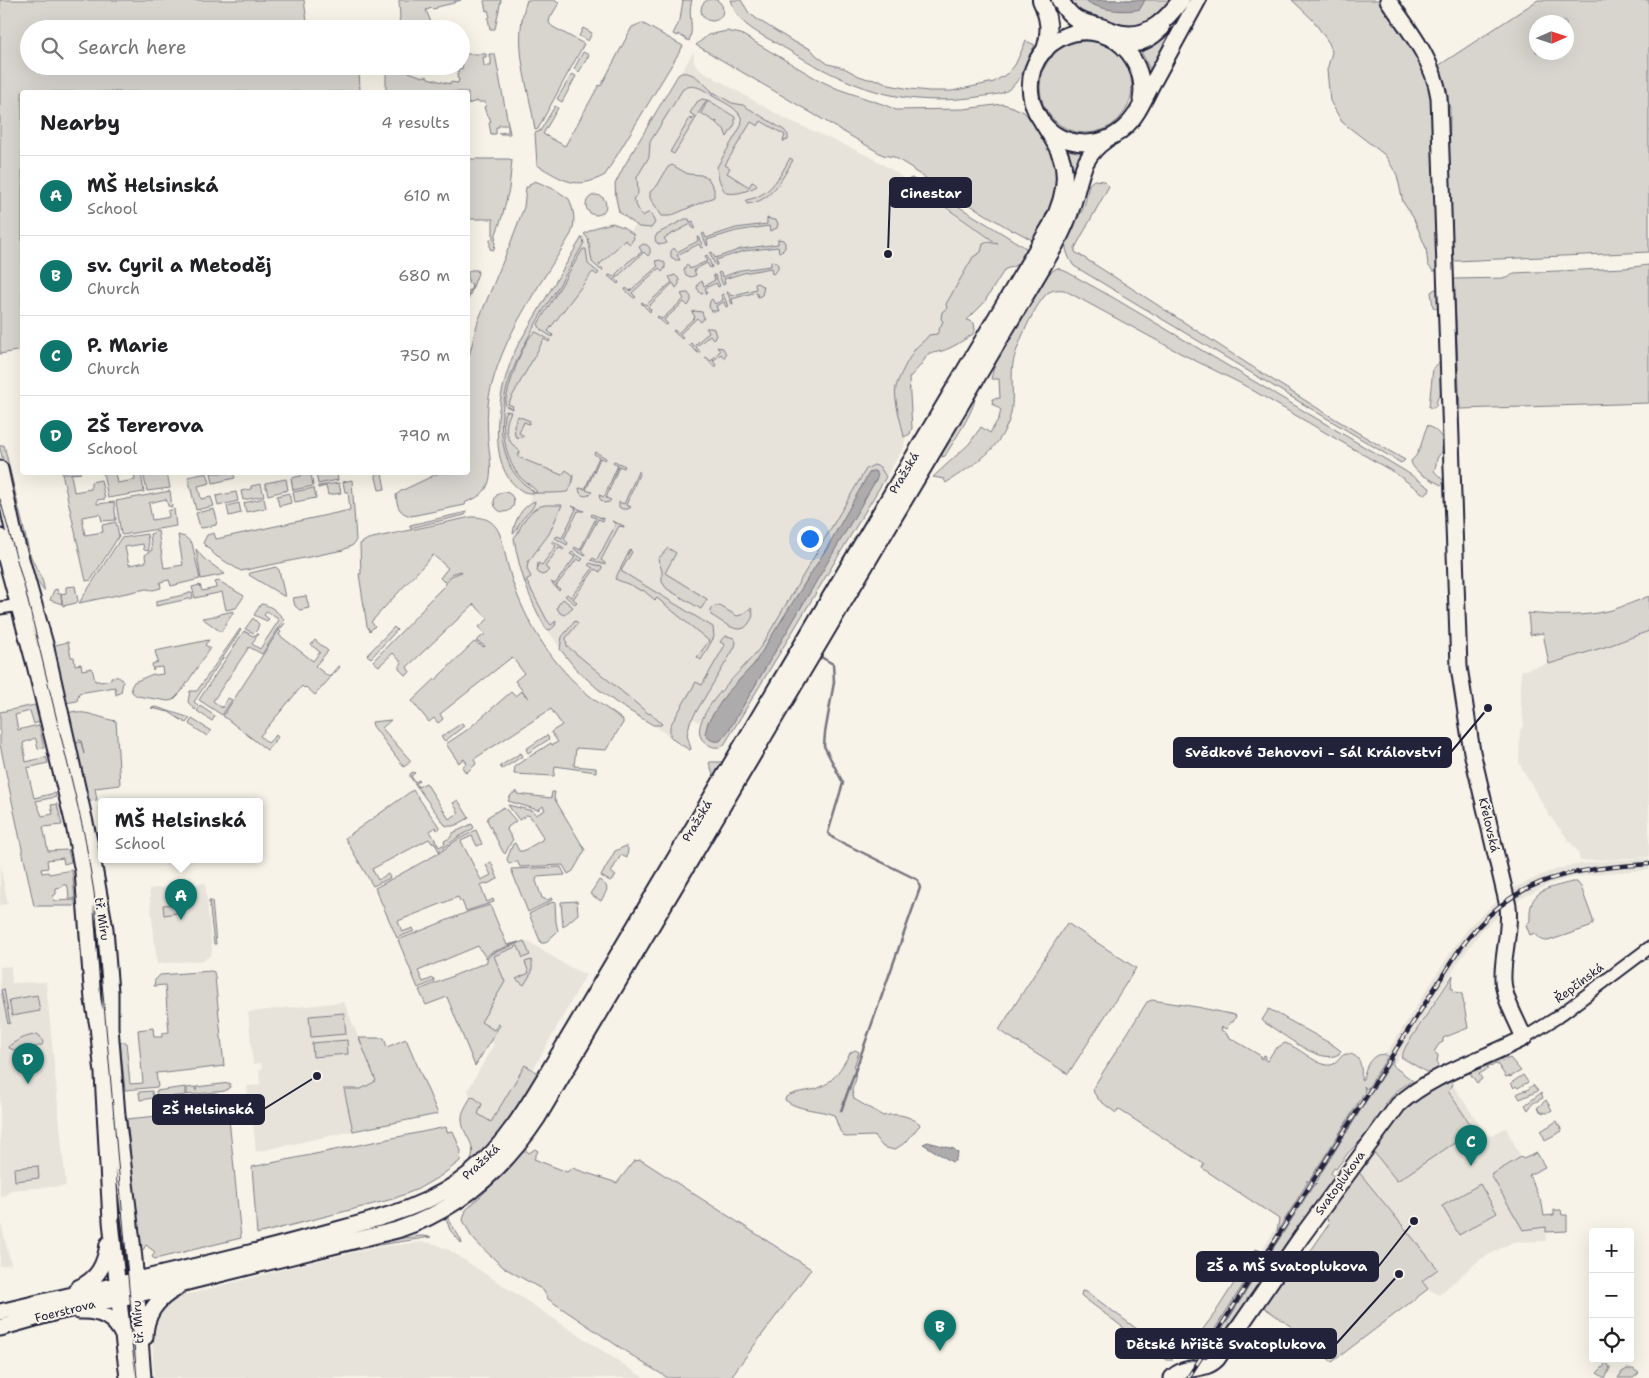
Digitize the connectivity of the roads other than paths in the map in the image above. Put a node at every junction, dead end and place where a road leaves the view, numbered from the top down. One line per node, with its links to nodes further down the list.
1 (1041, 0): 8 (highway)
2 (1059, 0): 3 (highway); 6 (highway)
3 (1182, 0): 7 (main road)
4 (1198, 0): 9 (main road)
5 (1388, 0): 18 (main road, Křelovská)
6 (1090, 32): 7 (main road); 8 (main road)
7 (1114, 40): 9 (main road)
8 (1045, 50): 10 (main road)
9 (1136, 114): 11 (main road)
10 (1042, 122): 11 (main road); 21 (main road, Pražská)
11 (1106, 140): 20 (main road, Pražská)
12 (0, 469): 14 (main road, tř. Míru)
13 (0, 537): 14 (main road, tř. Míru)
14 (19, 577): 15 (main road, tř. Míru); 21 (main road, tř. Míru)
15 (20, 604): 16 (street); 19 (main road, tř. Míru)
16 (0, 608)
17 (1649, 948): 18 (street, Řepčínská)
18 (1524, 1038): 29 (main road, Svatoplukova)
19 (111, 1221): 21 (main road, tř. Míru); 22 (main road)
20 (196, 1280): 21 (main road, Pražská); 28 (main road)
21 (124, 1290): 22 (main road, Foerstrova); 25 (main road, tř. Míru); 27 (main road, tř. Míru)
22 (55, 1306): 23 (main road, Foerstrova); 24 (main road, Foerstrova); 25 (main road)
23 (0, 1312)
24 (0, 1328)
25 (124, 1340): 26 (main road, tř. Míru)
26 (128, 1378)
27 (143, 1378)
28 (148, 1378)
29 (1172, 1378)

